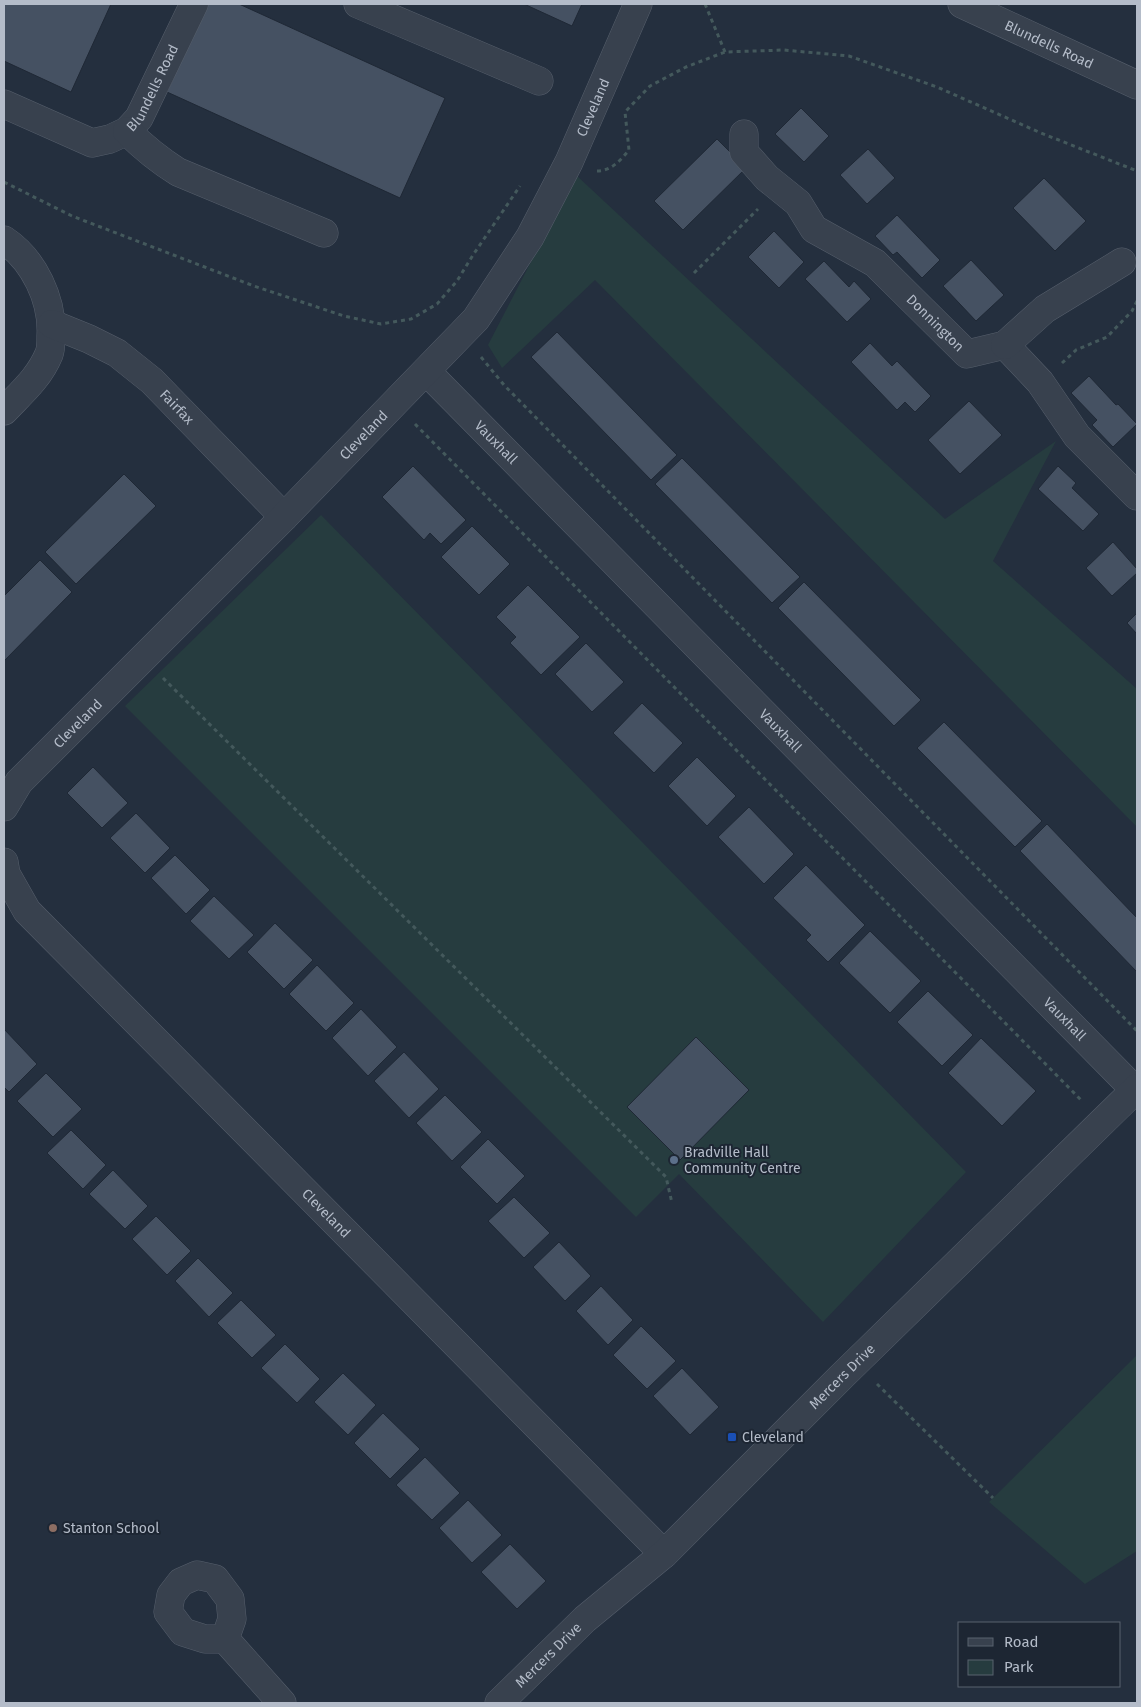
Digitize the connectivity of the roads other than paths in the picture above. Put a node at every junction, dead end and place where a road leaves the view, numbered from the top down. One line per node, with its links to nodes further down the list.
1 (194, 4): 9 (street, Blundells Road)
2 (358, 4): 6 (street)
3 (638, 4): 16 (street, Cleveland)
4 (962, 4): 5 (street, Blundells Road)
5 (991, 10): 7 (street, Blundells Road)
6 (539, 81)
7 (1137, 85)
8 (4, 104): 9 (street, Blundells Road)
9 (127, 131): 11 (street)
10 (744, 134): 15 (street, Donnington)
11 (324, 233)
12 (4, 240): 14 (street)
13 (1122, 262): 15 (street)
14 (52, 324): 17 (street); 19 (street, Fairfax)
15 (1005, 345): 18 (street)
16 (426, 371): 19 (street, Cleveland); 22 (street, Vauxhall)
17 (4, 410)
18 (1137, 496)
19 (284, 517): 20 (street, Cleveland)
20 (4, 807)
21 (4, 862): 23 (street, Cleveland)
22 (1136, 1089): 23 (street, Mercers Drive)
23 (664, 1554): 26 (street, Mercers Drive)
24 (226, 1639): 25 (street)
25 (282, 1703)
26 (499, 1703)

